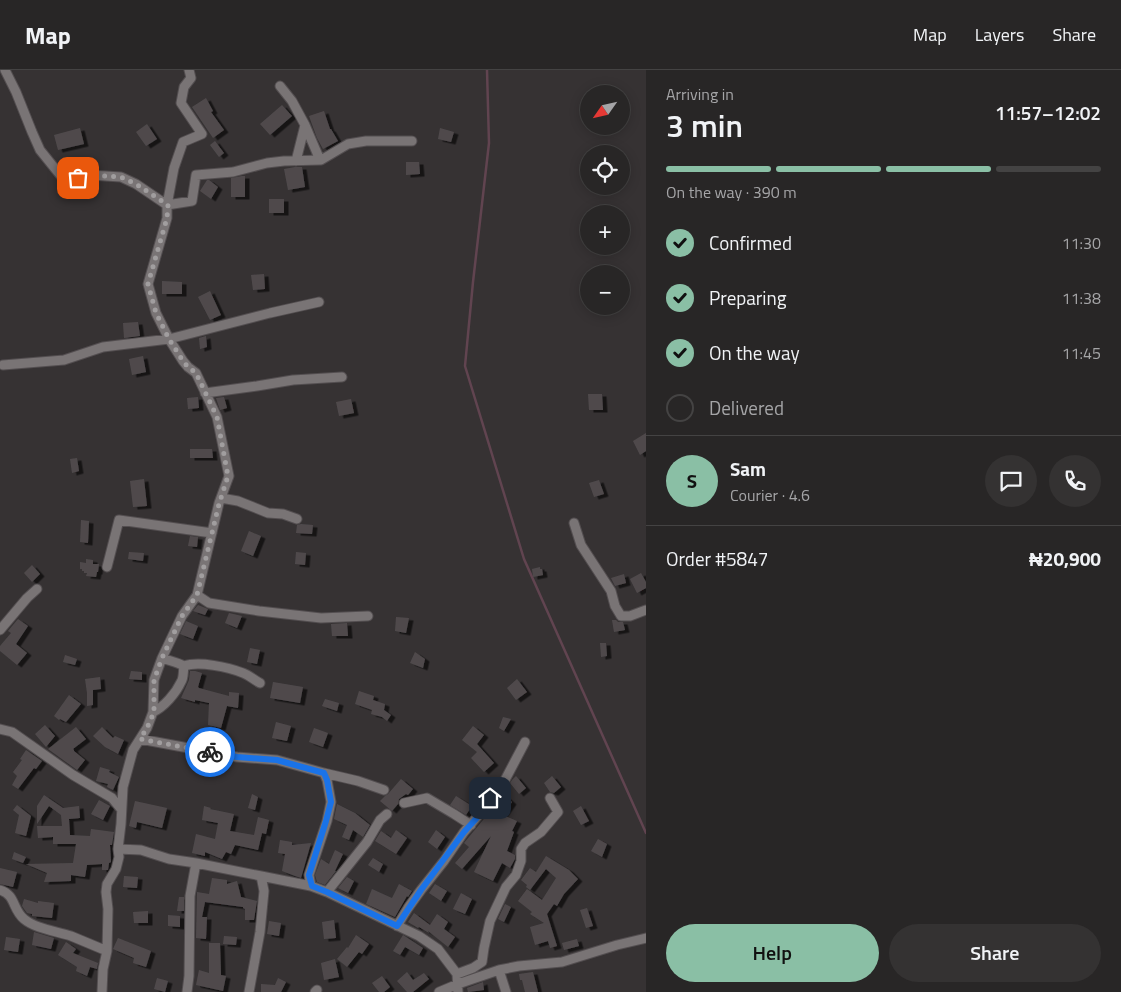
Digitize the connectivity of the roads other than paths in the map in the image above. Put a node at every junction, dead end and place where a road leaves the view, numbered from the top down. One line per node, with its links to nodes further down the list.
1 (5, 70): 8 (street)
2 (189, 70): 8 (street)
3 (280, 86): 4 (street)
4 (305, 125): 6 (street); 7 (street)
5 (412, 141): 6 (street)
6 (320, 160): 7 (street)
7 (296, 161): 8 (street)
8 (168, 205): 10 (street)
9 (319, 302): 10 (street)
10 (169, 339): 11 (street); 13 (street)
11 (2, 365)
12 (342, 377): 13 (street)
13 (205, 393): 14 (street)
14 (221, 498): 15 (street); 17 (street)
15 (297, 519)
16 (574, 523): 21 (street)
17 (212, 532): 18 (street); 20 (street)
18 (107, 568)
19 (37, 589): 23 (street)
20 (197, 595): 22 (street); 24 (street)
21 (646, 610)
22 (368, 616)
23 (0, 630)
24 (162, 658): 25 (street); 27 (street)
25 (184, 666): 26 (street); 27 (street)
26 (260, 683)
27 (154, 712): 29 (street)
28 (0, 729): 35 (street)
29 (140, 739): 31 (street); 35 (street)
30 (524, 742): 37 (street)
31 (324, 773): 32 (street); 41 (street)
32 (384, 790)
33 (550, 798): 48 (street)
34 (404, 803): 37 (street)
35 (121, 809): 38 (street)
36 (387, 814): 43 (street)
37 (471, 825): 44 (street)
38 (118, 849): 39 (street); 46 (street)
39 (196, 863): 40 (street); 51 (street)
40 (261, 876): 41 (street); 52 (street)
41 (312, 886): 43 (street)
42 (0, 890): 46 (street)
43 (327, 892): 44 (street)
44 (397, 926): 48 (street)
45 (646, 938): 47 (street)
46 (107, 951): 50 (street)
47 (499, 970): 49 (street); 54 (street)
48 (457, 974): 49 (street)
49 (458, 988): 53 (street)
50 (102, 992)
51 (187, 992)
52 (249, 992)
53 (439, 992)
54 (506, 992)

